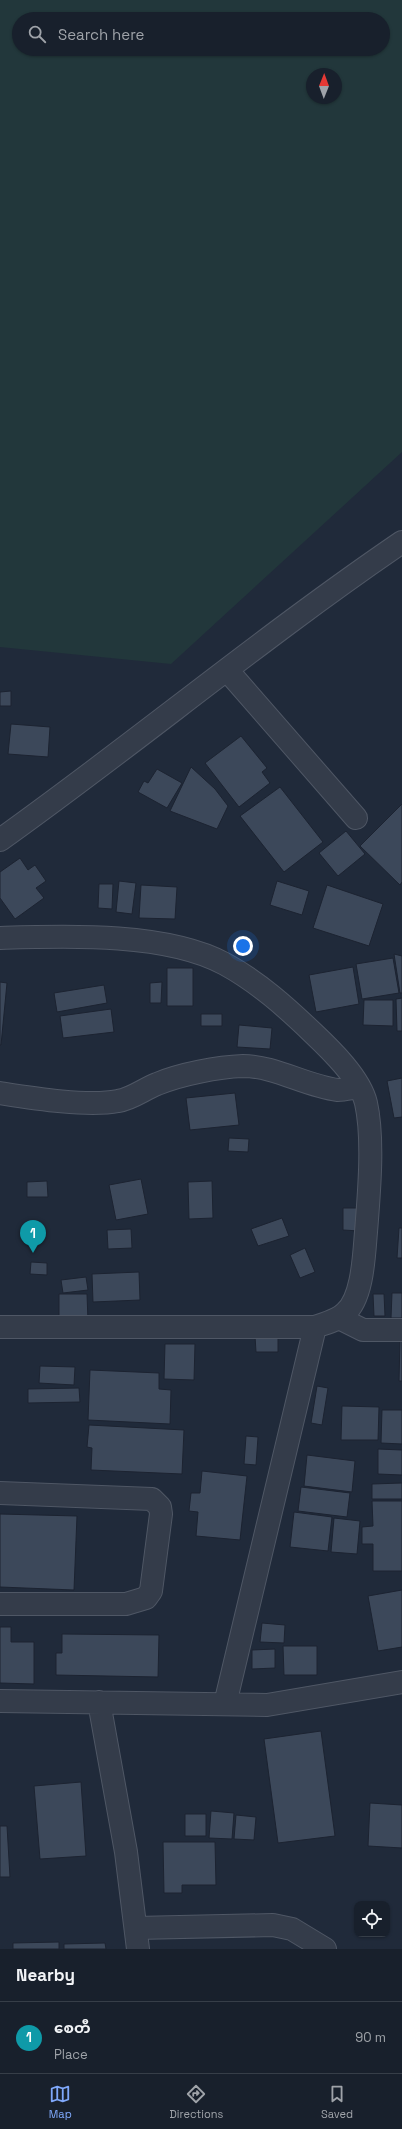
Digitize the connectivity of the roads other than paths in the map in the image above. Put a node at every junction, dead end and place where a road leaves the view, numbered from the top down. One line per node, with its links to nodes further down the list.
1 (402, 542): 2 (street)
2 (227, 670): 3 (street); 4 (street)
3 (356, 818)
4 (1, 837)
5 (0, 938): 6 (street)
6 (359, 1087): 7 (street); 8 (street)
7 (0, 1093)
8 (339, 1318): 10 (street); 11 (street)
9 (0, 1326): 10 (street)
10 (315, 1327): 17 (street)
11 (402, 1330)
12 (0, 1493): 13 (street)
13 (0, 1604)
14 (402, 1682): 17 (street)
15 (0, 1701): 16 (street)
16 (99, 1702): 17 (street); 18 (street)
17 (225, 1704)
18 (137, 1938): 19 (street)
19 (325, 1949)

